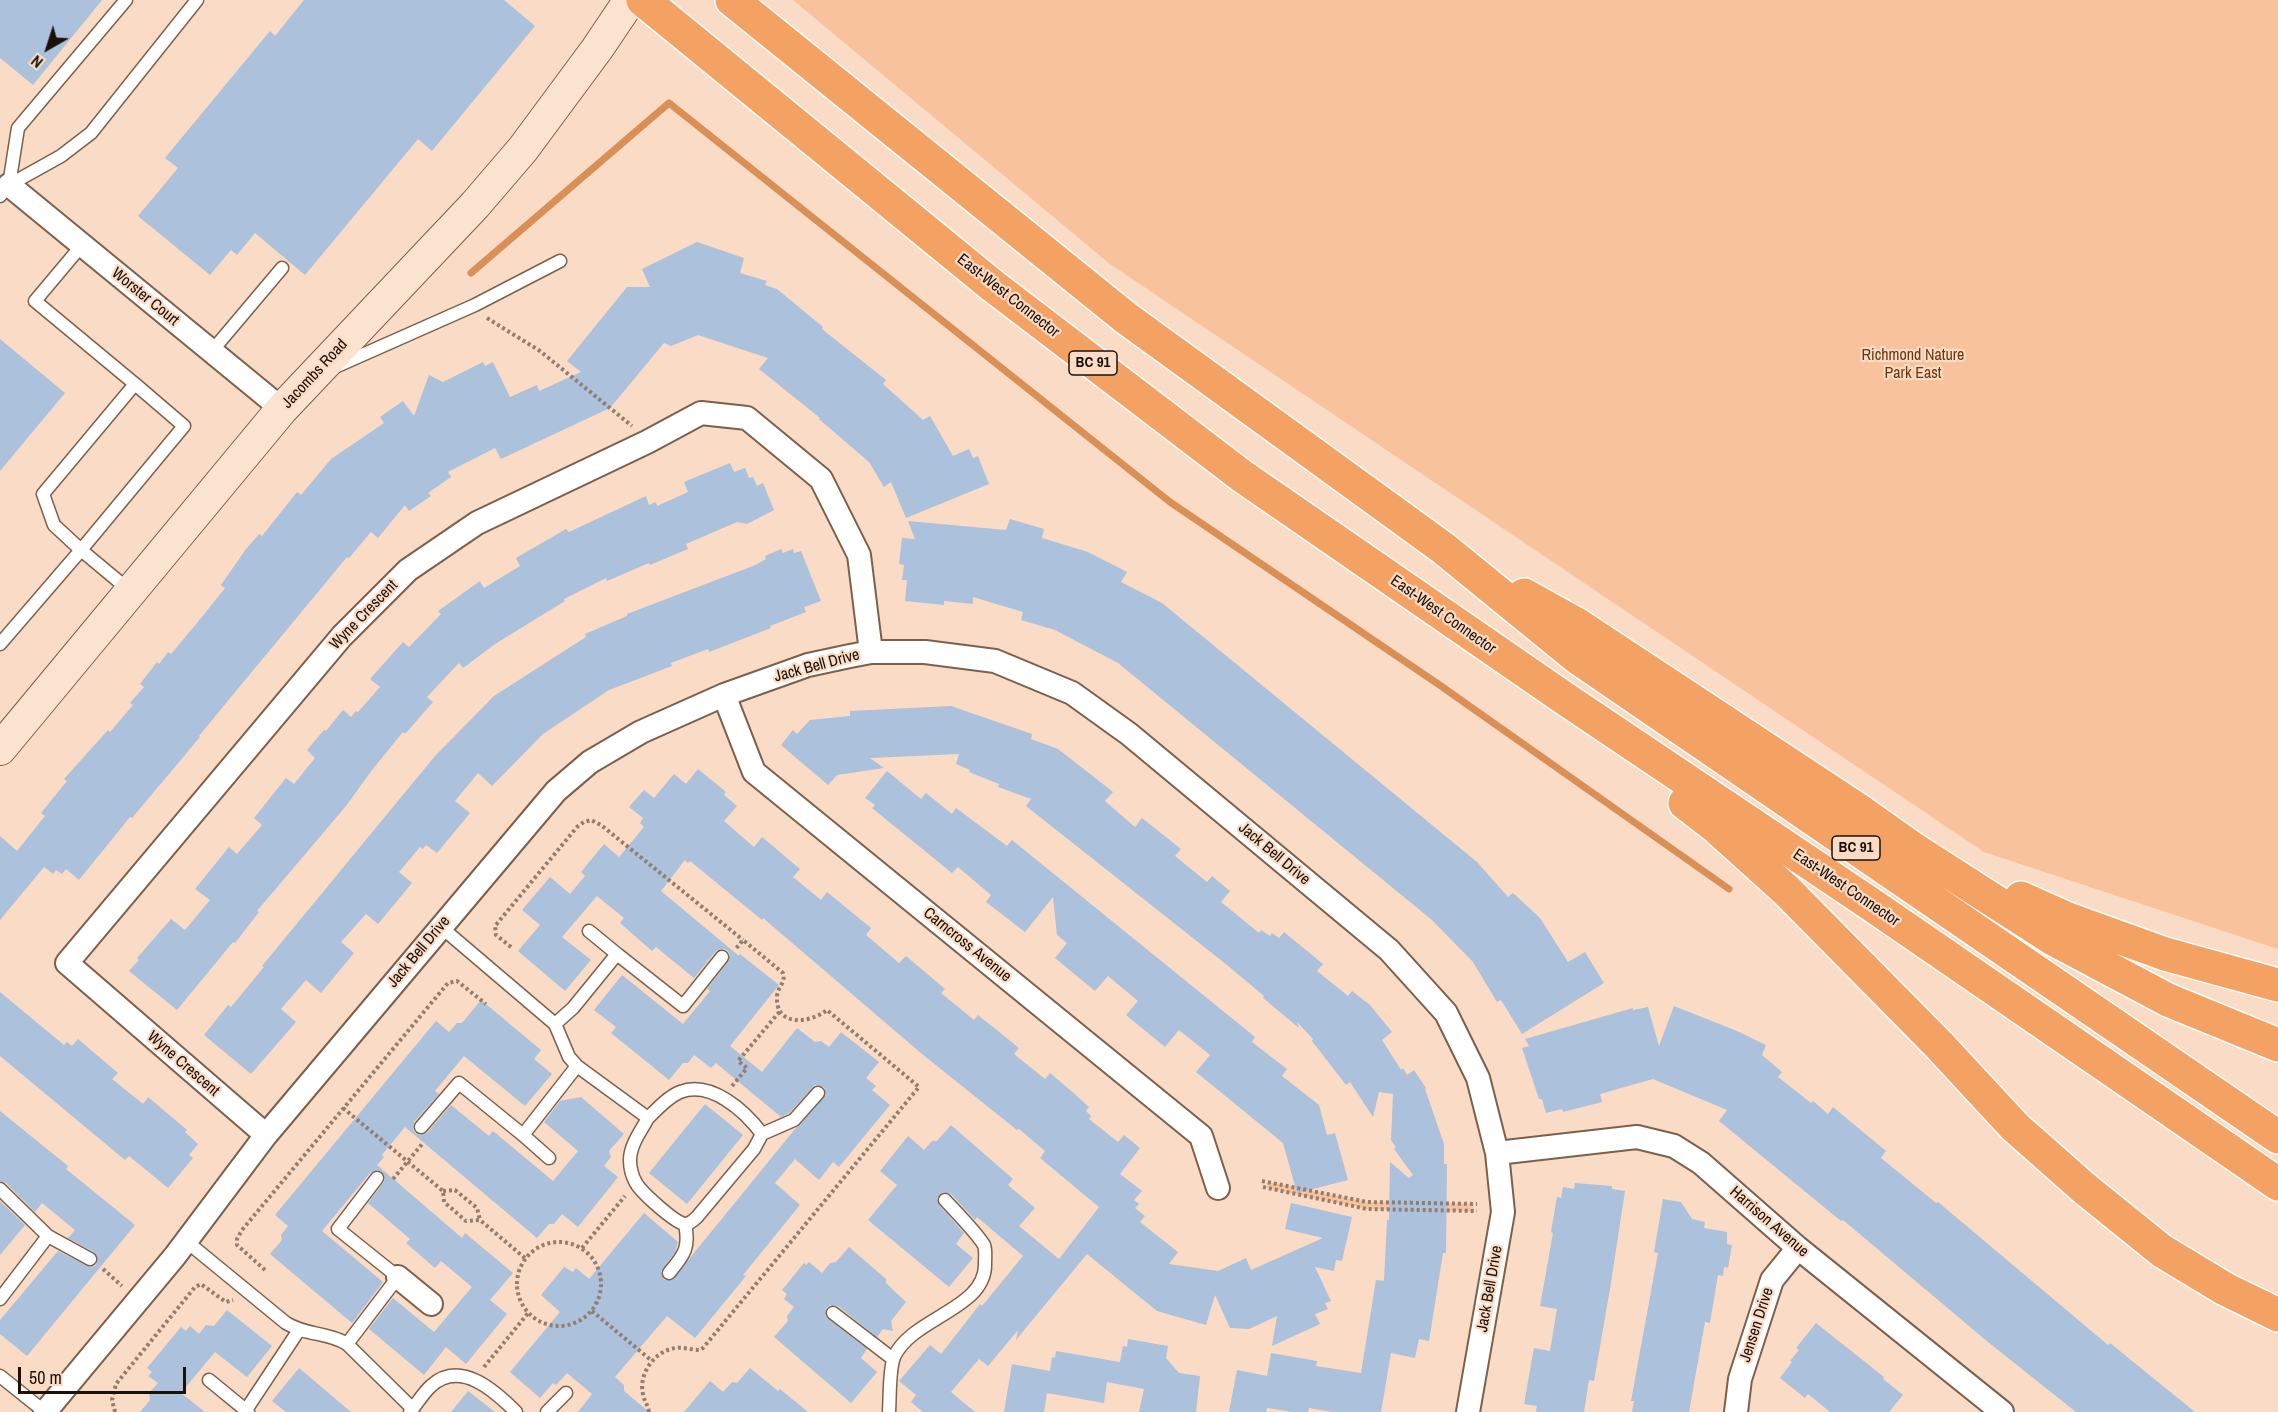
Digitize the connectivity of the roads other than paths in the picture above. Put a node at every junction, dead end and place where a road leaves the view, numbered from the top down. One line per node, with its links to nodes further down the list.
1 (126, 0): 6 (lane)
2 (197, 0): 6 (lane)
3 (630, 0): 11 (street, Jacombs Road)
4 (643, 0): 20 (highway, East-West Connector / BC 91)
5 (732, 0): 14 (highway, BC 91)
6 (3, 186): 7 (street, Worster Court)
7 (82, 245): 10 (street, Worster Court); 12 (lane)
8 (560, 261): 11 (lane)
9 (282, 268): 10 (lane)
10 (212, 351): 13 (street, Worster Court)
11 (309, 378): 13 (street, Jacombs Road)
12 (135, 384): 15 (lane); 15 (lane)
13 (282, 409): 16 (street, Jacombs Road)
14 (1443, 548): 22 (highway); 37 (highway, BC 91)
15 (81, 549): 16 (lane); 17 (lane)
16 (131, 591): 21 (street, Jacombs Road)
17 (0, 644)
18 (871, 652): 19 (street, Jack Bell Drive); 35 (street, Wyne Crescent); 38 (street, Jack Bell Drive)
19 (724, 695): 23 (street, Jack Bell Drive); 42 (street, Carncross Avenue)
20 (1564, 698): 41 (highway, East-West Connector / BC 91); 55 (highway)
21 (0, 749)
22 (1915, 850): 27 (highway); 29 (highway)
23 (441, 927): 28 (lane); 35 (street, Jack Bell Drive)
24 (589, 931): 25 (lane)
25 (617, 954): 26 (lane); 28 (lane)
26 (722, 957)
27 (2278, 984)
28 (555, 1024): 30 (lane)
29 (2278, 1045)
30 (577, 1065): 32 (lane); 36 (lane)
31 (818, 1093): 34 (lane)
32 (648, 1118): 34 (lane); 45 (lane)
33 (421, 1127): 36 (lane)
34 (762, 1134): 45 (lane)
35 (266, 1135): 47 (street, Jack Bell Drive)
36 (523, 1135): 39 (lane)
37 (2278, 1137)
38 (1497, 1153): 48 (street, Harrison Avenue); 68 (street, Jack Bell Drive)
39 (549, 1158)
40 (377, 1178): 51 (lane)
41 (2278, 1184)
42 (1218, 1188)
43 (0, 1189): 46 (lane)
44 (945, 1200): 58 (lane)
45 (685, 1224): 50 (lane)
46 (48, 1236): 49 (lane); 52 (lane)
47 (186, 1241): 56 (lane); 64 (street, Jack Bell Drive)
48 (1798, 1248): 69 (street, Jensen Drive); 70 (street, Harrison Avenue)
49 (90, 1259)
50 (669, 1273)
51 (398, 1277): 53 (street); 57 (lane)
52 (0, 1299)
53 (431, 1304)
54 (833, 1313): 58 (lane)
55 (2278, 1315)
56 (299, 1330): 57 (lane); 63 (lane)
57 (347, 1344): 62 (lane)
58 (893, 1359): 67 (lane)
59 (0, 1376): 64 (lane)
60 (209, 1380): 63 (lane)
61 (566, 1393): 66 (lane)
62 (412, 1410): 65 (lane)
63 (247, 1411)
64 (45, 1412)
65 (516, 1412)
66 (547, 1412)
67 (889, 1412)
68 (1468, 1412)
69 (1736, 1412)
70 (2002, 1412)

